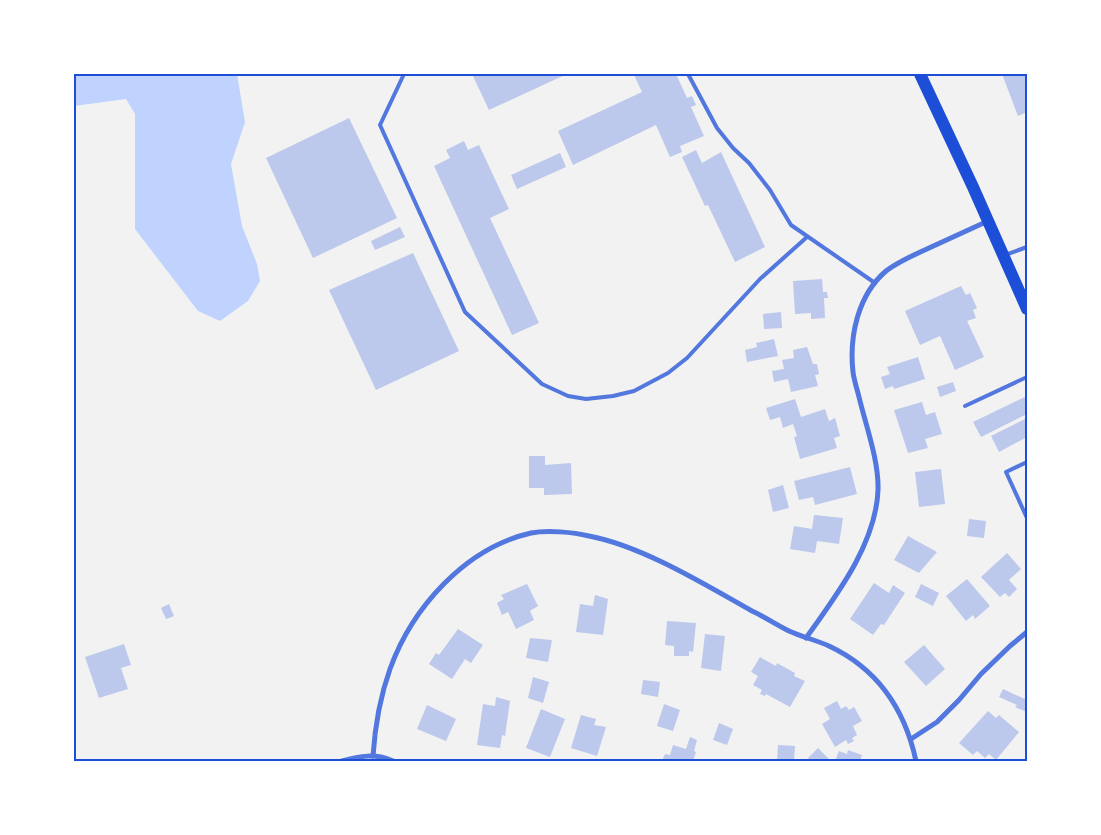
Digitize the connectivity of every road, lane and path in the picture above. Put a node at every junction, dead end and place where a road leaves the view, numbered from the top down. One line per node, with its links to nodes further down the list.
1 (404, 74): 5 (lane)
2 (688, 74): 5 (lane)
3 (920, 74): 4 (main road)
4 (988, 221): 7 (main road); 8 (street)
5 (807, 237): 8 (lane)
6 (1027, 247): 7 (lane)
7 (1003, 256): 9 (main road)
8 (875, 283): 15 (street)
9 (1027, 310)
10 (1027, 377): 11 (lane)
11 (965, 406)
12 (1027, 462): 13 (lane)
13 (1027, 518)
14 (1027, 632): 16 (street)
15 (806, 638): 16 (street); 17 (street)
16 (911, 739): 20 (street)
17 (373, 756): 18 (street); 19 (street)
18 (342, 761)
19 (393, 761)
20 (916, 761)

